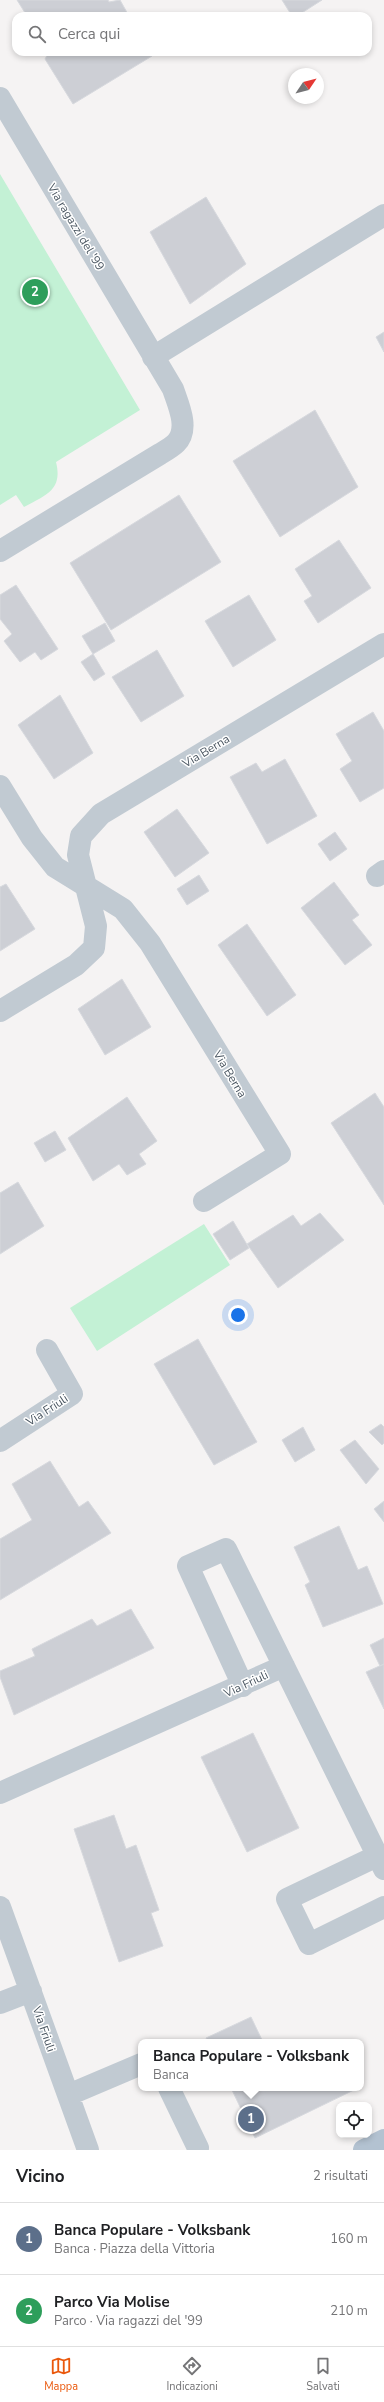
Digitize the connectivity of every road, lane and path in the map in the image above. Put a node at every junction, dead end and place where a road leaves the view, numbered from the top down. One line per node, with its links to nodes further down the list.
1 (0, 98): 3 (street, Via ragazzi del '99)
2 (384, 215): 3 (street)
3 (153, 357): 4 (street, Via ragazzi del '99)
4 (0, 551)
5 (384, 644): 7 (street, Via Berna)
6 (0, 786): 7 (street, Via Berna)
7 (88, 888): 8 (street, Via Berna); 9 (street, Via Berna)
8 (0, 1011)
9 (204, 1201)
10 (47, 1350): 11 (street, Via Friuli)
11 (0, 1441)
12 (284, 1666): 13 (street, Via Friuli); 13 (street); 15 (street)
13 (243, 1686): 14 (street, Via Friuli)
14 (0, 1793)
15 (381, 1863): 17 (street)
16 (0, 1907): 18 (street, Via Friuli)
17 (384, 1907)
18 (31, 1991): 19 (street); 22 (street, Via Friuli)
19 (0, 2003)
20 (138, 2065): 22 (street)
21 (170, 2091): 24 (street)
22 (68, 2095): 25 (street, Via Friuli)
23 (384, 2140): 26 (main road)
24 (198, 2148)
25 (88, 2150)
26 (364, 2150)

